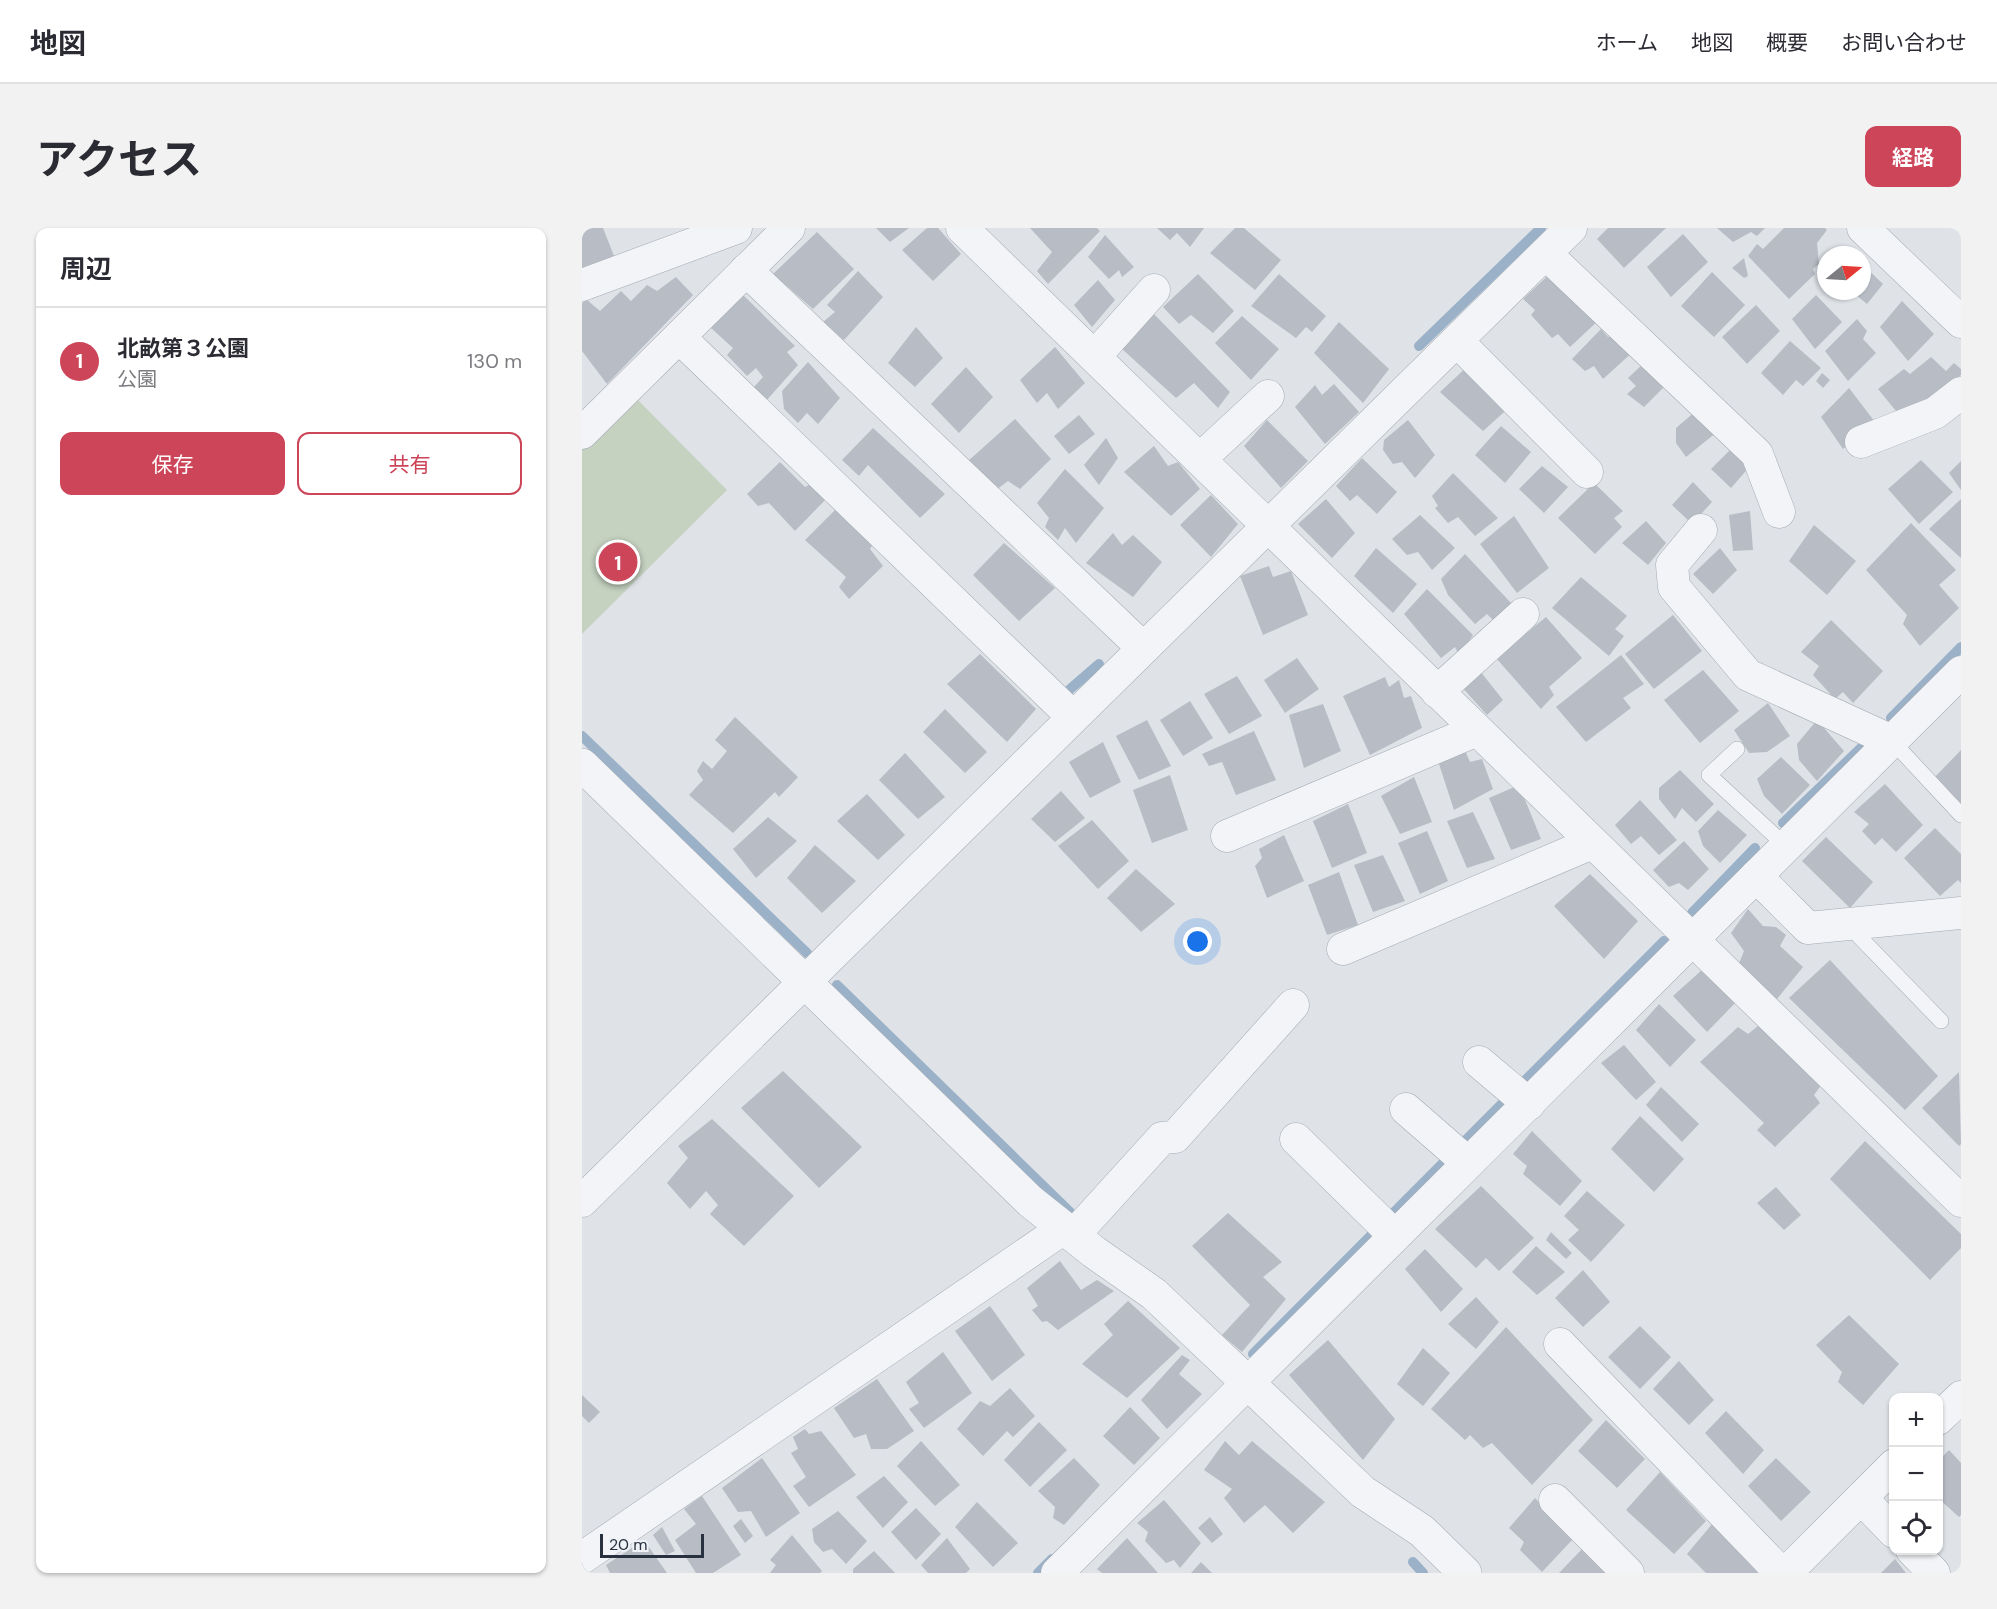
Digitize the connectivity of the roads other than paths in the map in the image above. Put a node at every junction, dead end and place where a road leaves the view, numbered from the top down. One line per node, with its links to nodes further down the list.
1 (736, 228): 8 (street)
2 (789, 228): 7 (street)
3 (962, 228): 13 (street)
4 (1571, 228): 6 (street)
5 (1863, 228): 10 (street)
6 (1546, 254): 12 (street); 20 (street)
7 (746, 270): 11 (street); 24 (street)
8 (582, 285)
9 (1154, 290): 13 (street)
10 (1961, 322)
11 (679, 337): 16 (street); 27 (street)
12 (1457, 340): 19 (street); 21 (street)
13 (1095, 356): 18 (street)
14 (1961, 393): 17 (street)
15 (1268, 396): 18 (street)
16 (582, 433)
17 (1861, 442)
18 (1200, 459): 21 (street)
19 (1587, 472)
20 (1779, 512)
21 (1269, 526): 24 (street); 26 (street)
22 (1701, 530): 29 (street)
23 (1523, 614): 26 (street)
24 (1143, 648): 27 (street)
25 (1961, 672): 29 (street)
26 (1437, 692): 28 (street)
27 (1073, 717): 41 (street)
28 (1477, 730): 33 (street); 34 (street)
29 (1892, 741): 32 (lane); 35 (street)
30 (1737, 749): 35 (lane)
31 (582, 765): 41 (street)
32 (1961, 815)
33 (1227, 836)
34 (1592, 843): 39 (street); 40 (street)
35 (1786, 846): 36 (street)
36 (1756, 876): 38 (street); 39 (street)
37 (1961, 913): 38 (street)
38 (1846, 924): 43 (lane)
39 (1692, 941): 45 (street); 50 (street)
40 (1343, 949)
41 (805, 980): 49 (street); 51 (street)
42 (1293, 1005): 51 (street)
43 (1941, 1021)
44 (1479, 1062): 45 (street)
45 (1529, 1104): 48 (street)
46 (1406, 1109): 48 (street)
47 (1296, 1139): 52 (street)
48 (1468, 1163): 52 (street)
49 (582, 1201)
50 (1961, 1201)
51 (1069, 1232): 54 (street); 62 (street)
52 (1395, 1236): 54 (street)
53 (1560, 1344): 66 (street)
54 (1248, 1383): 63 (street); 64 (street)
55 (1961, 1397): 56 (street)
56 (1943, 1414)
57 (1889, 1469): 58 (street)
58 (1861, 1498): 60 (street); 67 (street)
59 (1555, 1500): 65 (street)
60 (1889, 1528)
61 (1916, 1555): 68 (street)
62 (582, 1558)
63 (1057, 1573)
64 (1465, 1573)
65 (1628, 1573)
66 (1781, 1573)
67 (1786, 1573)
68 (1934, 1573)

